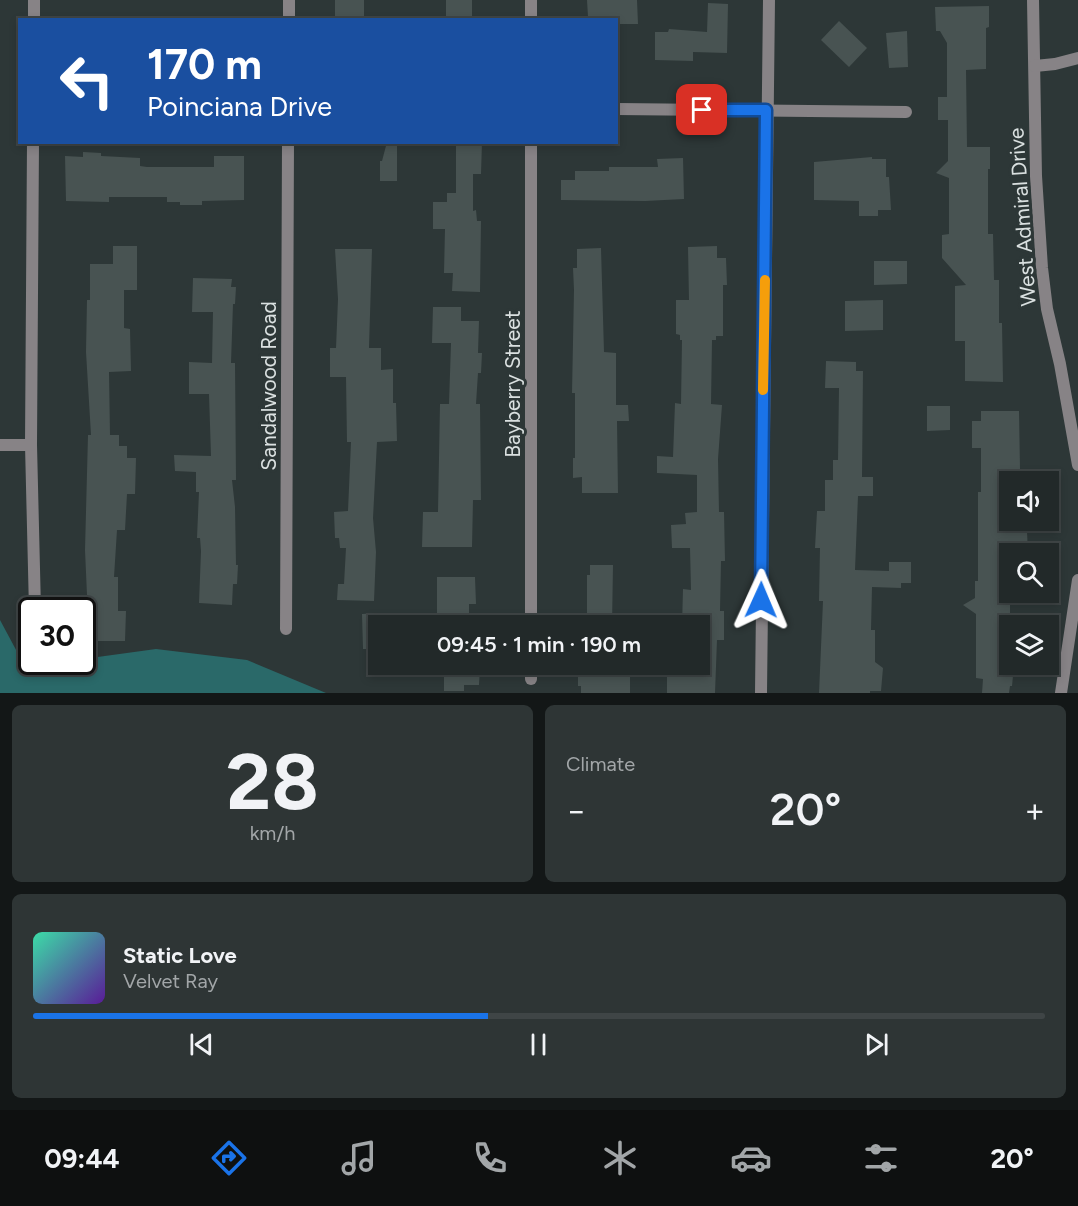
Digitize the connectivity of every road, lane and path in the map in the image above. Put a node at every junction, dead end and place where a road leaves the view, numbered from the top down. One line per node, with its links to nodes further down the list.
1 (34, 0): 6 (street)
2 (289, 0): 7 (street)
3 (531, 0): 8 (street)
4 (768, 0): 12 (street)
5 (1034, 0): 10 (street, West Admiral Drive)
6 (34, 18)
7 (289, 18)
8 (531, 18)
9 (1078, 58): 10 (street)
10 (1035, 66): 19 (street, West Admiral Drive)
11 (618, 109): 12 (street)
12 (766, 110): 13 (street); 26 (street)
13 (906, 112)
14 (33, 144): 18 (street)
15 (288, 144): 23 (street, Sandalwood Road)
16 (531, 144): 22 (street, Bayberry Street)
17 (0, 445): 18 (street)
18 (31, 445): 21 (street)
19 (1078, 465)
20 (1078, 580): 27 (street)
21 (35, 597)
22 (531, 615)
23 (286, 629)
24 (531, 675): 25 (street)
25 (531, 679)
26 (760, 693)
27 (1061, 693)

